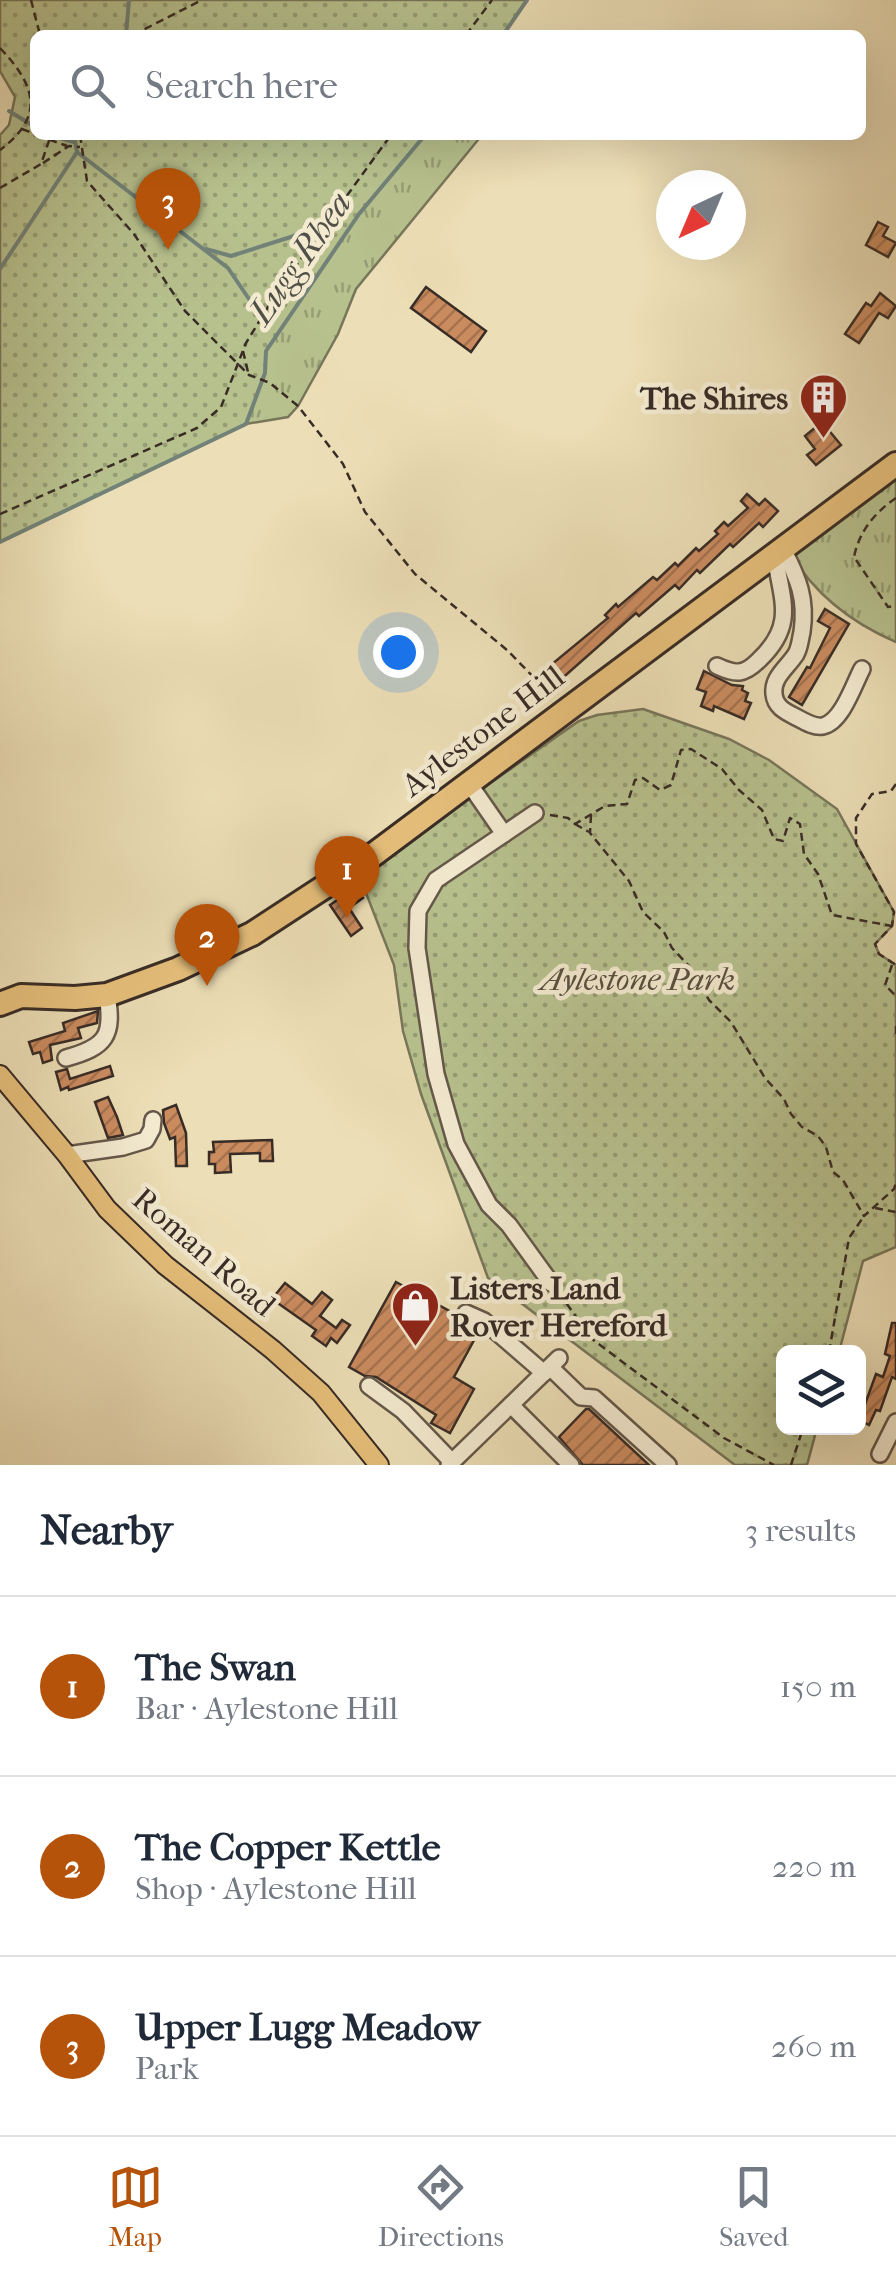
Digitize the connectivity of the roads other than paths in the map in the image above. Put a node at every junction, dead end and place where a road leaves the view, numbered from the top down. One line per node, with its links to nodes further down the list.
1 (896, 464): 2 (highway, Aylestone Hill)
2 (779, 553): 3 (street); 4 (street); 5 (highway, Aylestone Hill)
3 (716, 666)
4 (862, 669)
5 (468, 782): 7 (street); 9 (highway, Aylestone Hill)
6 (536, 813): 7 (street)
7 (504, 834): 14 (street)
8 (7, 995): 9 (highway, Aylestone Hill)
9 (107, 995): 10 (street)
10 (66, 1058)
11 (0, 1075): 13 (main road, Roman Road)
12 (152, 1120): 13 (street)
13 (67, 1155): 22 (main road, Roman Road)
14 (551, 1283)
15 (466, 1314): 16 (street)
16 (551, 1366): 18 (street); 24 (street)
17 (369, 1386): 21 (street)
18 (511, 1405): 21 (street); 23 (street)
19 (896, 1422): 20 (street)
20 (880, 1454)
21 (451, 1464)
22 (379, 1465)
23 (570, 1465)
24 (668, 1465)

